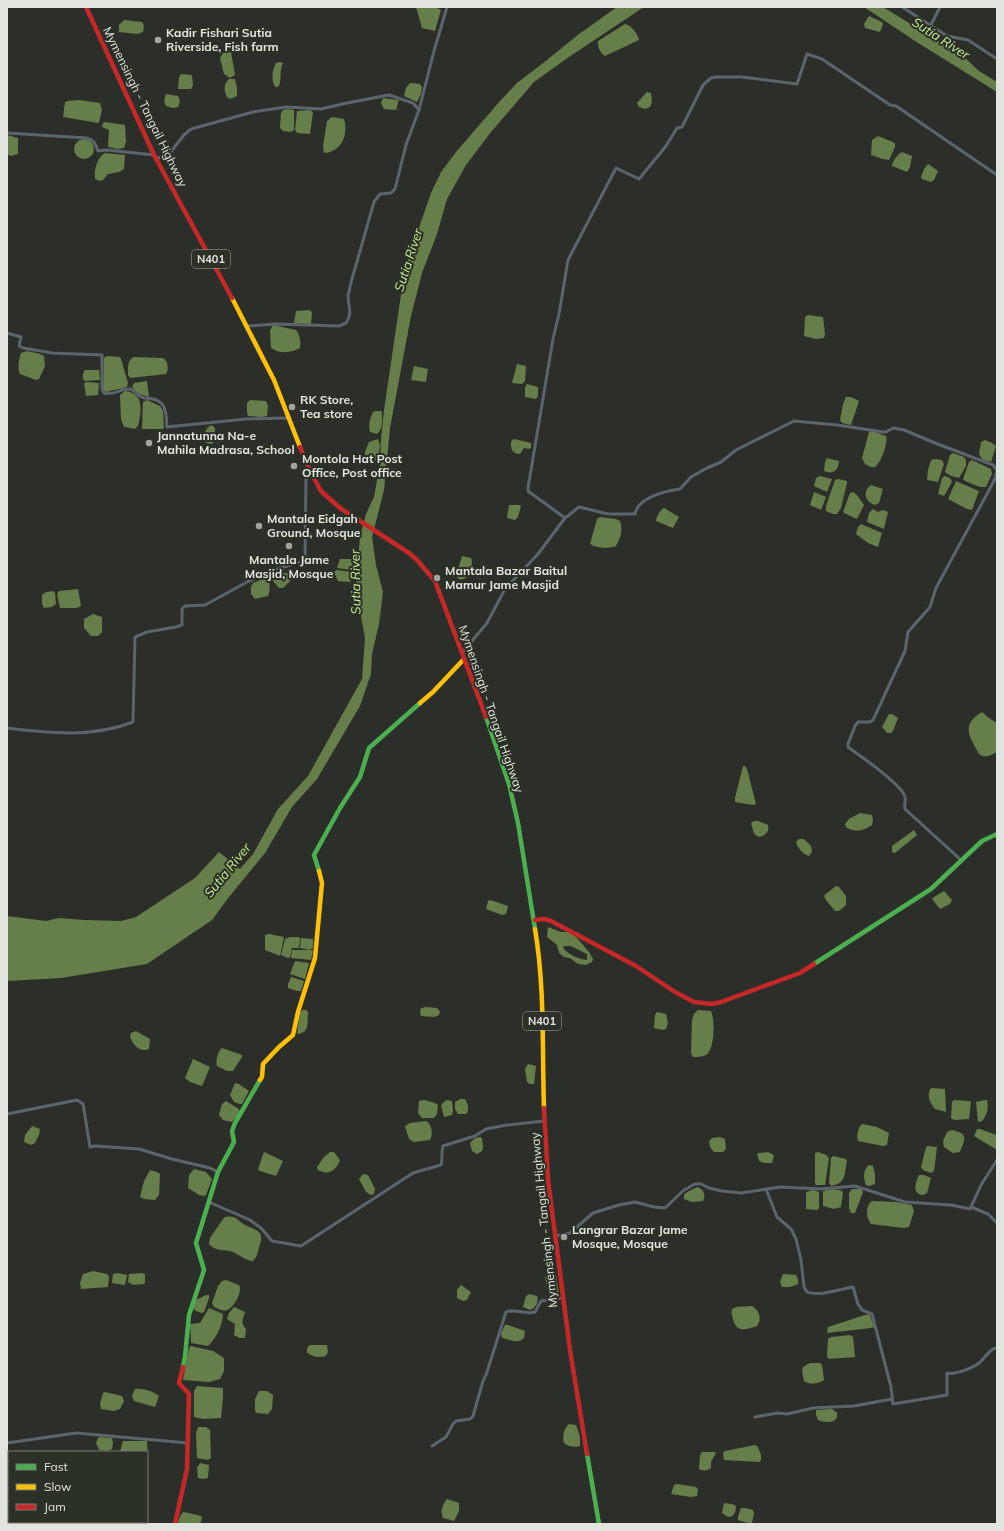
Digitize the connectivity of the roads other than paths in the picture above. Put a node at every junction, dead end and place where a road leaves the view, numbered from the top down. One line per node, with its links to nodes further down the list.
1 (86, 7): 9 (main road, Mymensingh - Tangail Highway / N401)
2 (447, 7): 7 (street)
3 (902, 7): 5 (street)
4 (940, 7): 5 (street)
5 (931, 25): 6 (street)
6 (997, 59)
7 (419, 110): 9 (street); 11 (street)
8 (7, 133): 9 (street)
9 (155, 157): 11 (main road, Mymensingh - Tangail Highway / N401)
10 (997, 175): 16 (street)
11 (247, 326): 13 (main road, Mymensingh - Tangail Highway / N401)
12 (7, 333): 13 (street)
13 (288, 418): 15 (main road, Mymensingh - Tangail Highway / N401)
14 (997, 470): 16 (street); 21 (street)
15 (310, 471): 17 (main road, Mymensingh - Tangail Highway / N401); 19 (street)
16 (565, 518): 17 (street)
17 (462, 653): 18 (main road, Mymensingh - Tangail Highway / N401)
18 (464, 659): 22 (main road, Mymensingh - Tangail Highway / N401); 26 (main road)
19 (7, 728)
20 (997, 834): 21 (main road)
21 (961, 860): 22 (main road)
22 (535, 920): 24 (main road, Mymensingh - Tangail Highway / N401)
23 (7, 1114): 26 (street)
24 (544, 1121): 28 (street); 31 (main road, Mymensingh - Tangail Highway / N401)
25 (997, 1160): 29 (street)
26 (218, 1172): 28 (main road)
27 (766, 1189): 29 (street); 31 (street); 34 (street)
28 (209, 1202): 37 (main road)
29 (971, 1207): 30 (street)
30 (997, 1223)
31 (555, 1236): 32 (main road, Mymensingh - Tangail Highway / N401)
32 (562, 1298): 38 (street); 40 (main road, Mymensingh - Tangail Highway / N401)
33 (997, 1348): 34 (street)
34 (892, 1399): 35 (street)
35 (755, 1417)
36 (7, 1443): 37 (street)
37 (188, 1443): 39 (main road)
38 (432, 1446)
39 (175, 1524)
40 (600, 1524)

